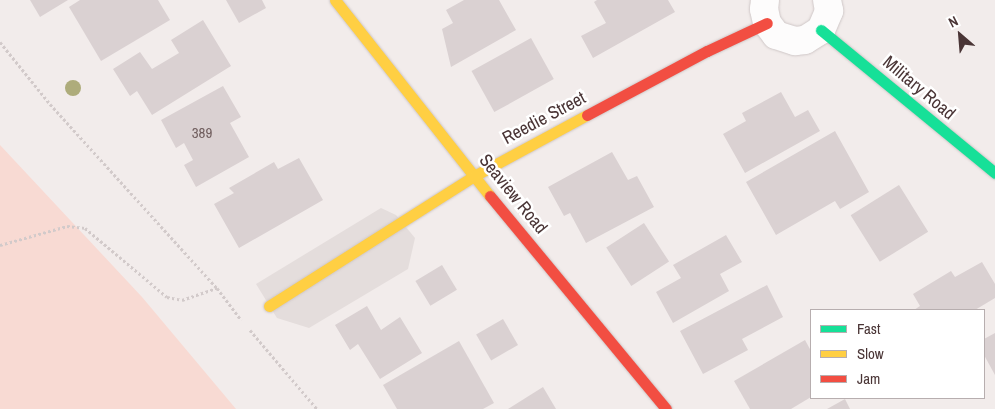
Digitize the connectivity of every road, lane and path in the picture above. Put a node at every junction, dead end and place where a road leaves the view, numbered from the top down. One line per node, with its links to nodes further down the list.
1 (335, 0): 7 (street, Seaview Road)
2 (827, 0): 4 (street)
3 (766, 12): 4 (street); 7 (street, Reedie Street)
4 (821, 30): 6 (street, Military Road)
5 (0, 42): 9 (path)
6 (995, 173)
7 (474, 176): 10 (street, Reedie Street); 12 (street, Seaview Road)
8 (0, 245): 9 (path)
9 (217, 288): 11 (path)
10 (269, 306)
11 (317, 409)
12 (666, 409)

